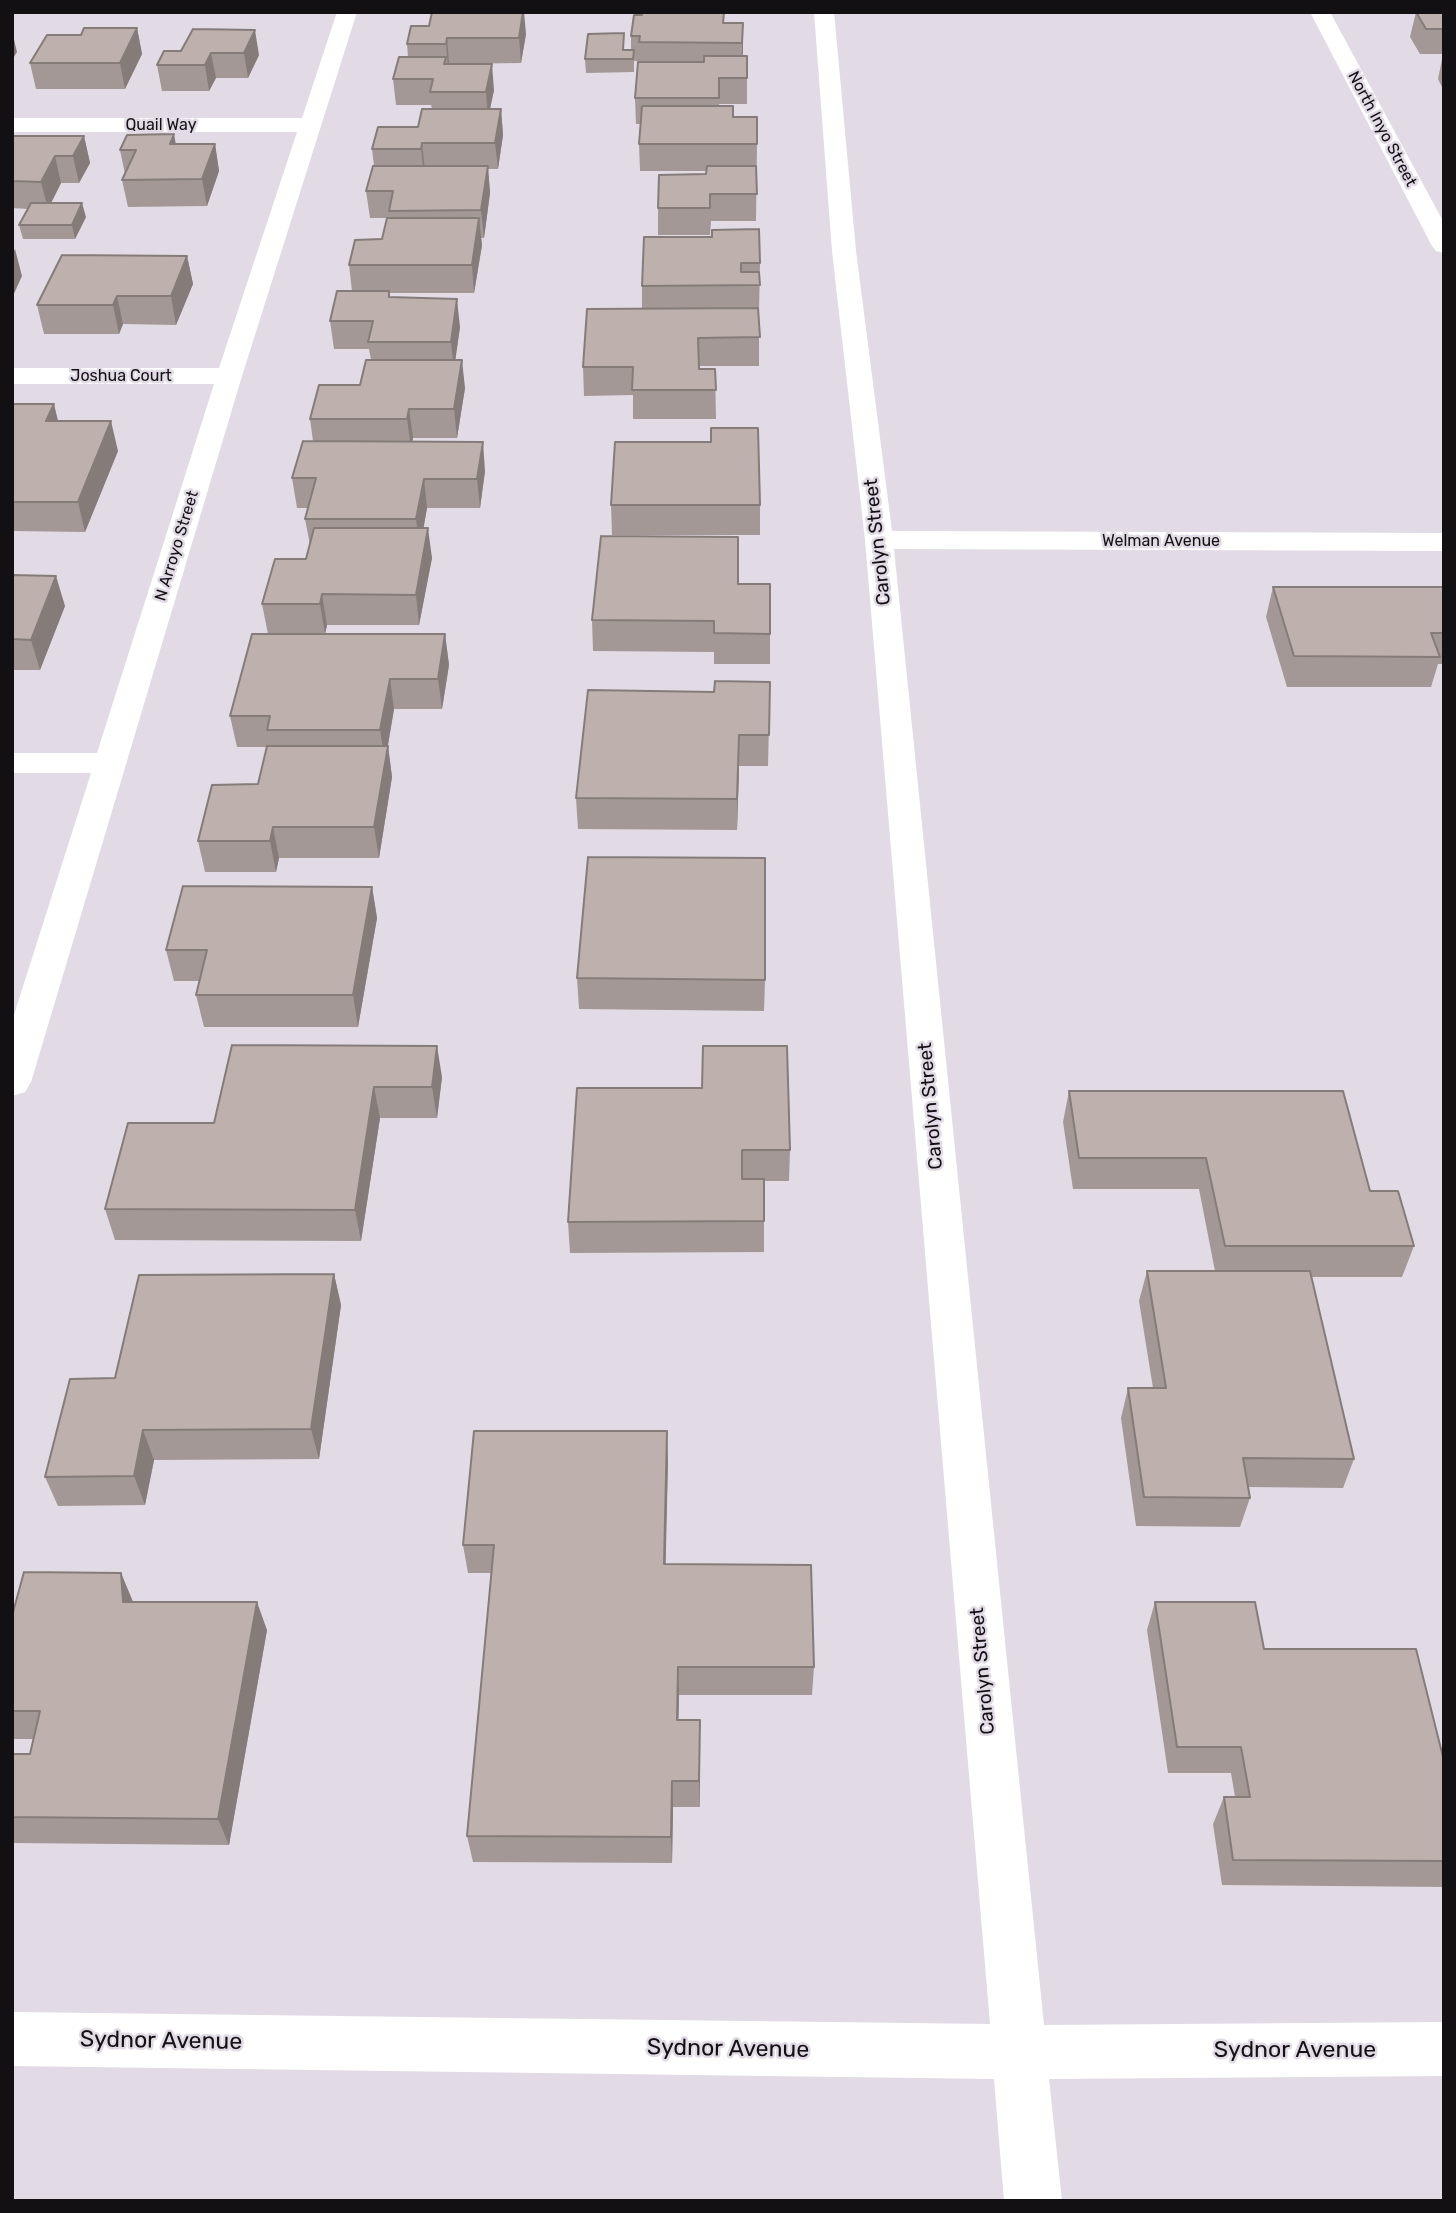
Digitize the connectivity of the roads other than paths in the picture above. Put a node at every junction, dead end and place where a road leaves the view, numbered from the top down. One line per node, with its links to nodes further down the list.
1 (347, 12): 5 (street, N Arroyo Street)
2 (824, 12): 9 (street, Carolyn Street)
3 (1320, 12): 6 (street, North Inyo Street)
4 (12, 125): 5 (street, Quail Way)
5 (311, 125): 8 (street, N Arroyo Street)
6 (1444, 246)
7 (12, 376): 8 (street, Joshua Court)
8 (229, 376): 12 (street, N Arroyo Street)
9 (879, 540): 10 (street, Welman Avenue); 16 (street, Carolyn Street)
10 (1444, 542)
11 (12, 763): 12 (street)
12 (110, 763): 13 (street, N Arroyo Street)
13 (12, 1082)
14 (12, 2039): 16 (street, Sydnor Avenue)
15 (1444, 2049): 16 (street, Sydnor Avenue)
16 (1019, 2052): 17 (street, Carolyn Street)
17 (1033, 2201)

